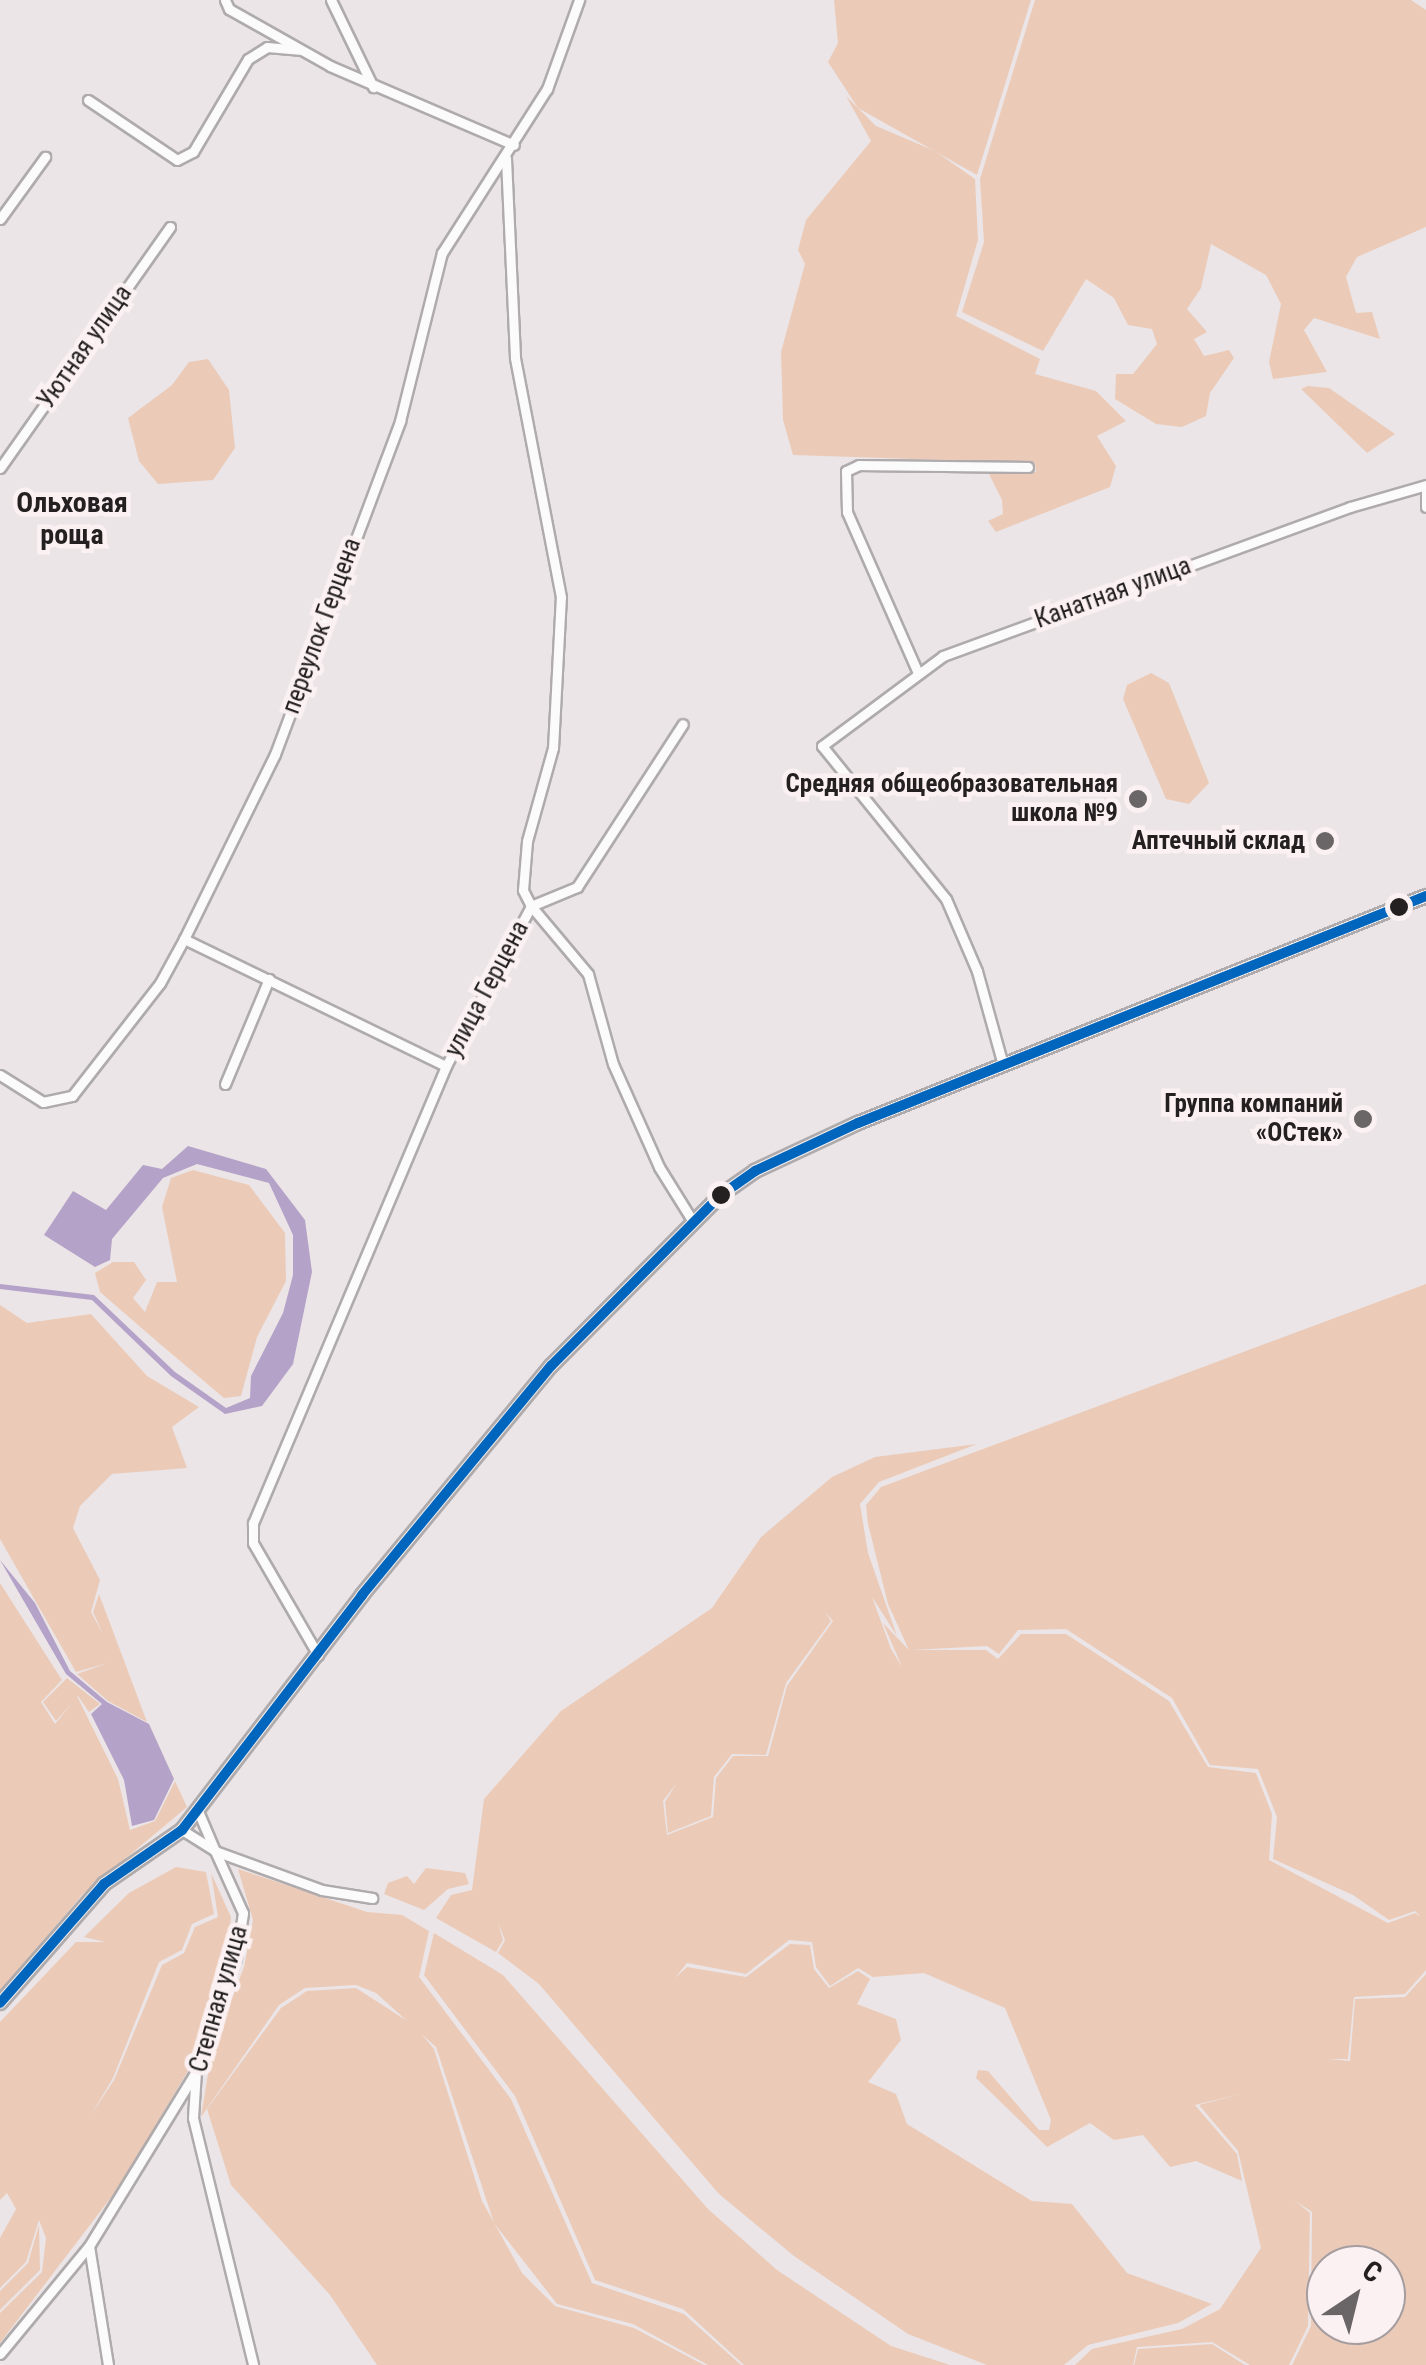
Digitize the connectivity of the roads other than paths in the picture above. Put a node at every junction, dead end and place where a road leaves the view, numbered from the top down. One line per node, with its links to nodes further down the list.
1 (225, 0): 4 (street)
2 (331, 0): 5 (street)
3 (579, 0): 7 (street, переулок Герцена)
4 (304, 50): 5 (street); 6 (street)
5 (372, 87): 7 (street)
6 (88, 100)
7 (514, 145): 9 (street, переулок Герцена)
8 (45, 157): 10 (street)
9 (506, 158): 19 (street, улица Герцена); 20 (street, переулок Герцена)
10 (0, 220)
11 (170, 227): 13 (street, Уютная улица)
12 (1028, 467): 16 (street)
13 (0, 468)
14 (1426, 488): 15 (street); 16 (street, Канатная улица)
15 (1426, 508)
16 (918, 674): 22 (street, Канатная улица)
17 (683, 724): 19 (street)
18 (1426, 896): 22 (main road)
19 (531, 906): 23 (street, улица Герцена); 26 (street)
20 (184, 939): 21 (street); 24 (street, переулок Герцена)
21 (269, 979): 23 (street); 25 (street)
22 (1004, 1065): 26 (main road)
23 (446, 1066): 27 (street, улица Герцена)
24 (0, 1075)
25 (224, 1084)
26 (692, 1220): 27 (main road)
27 (318, 1655): 28 (main road)
28 (198, 1811): 29 (main road); 30 (street, Степная улица)
29 (182, 1830): 30 (street); 32 (main road)
30 (215, 1851): 31 (street); 33 (street, Степная улица)
31 (372, 1898)
32 (0, 2003)
33 (196, 2071): 34 (street); 37 (street, Степная улица)
34 (89, 2246): 35 (street); 36 (street)
35 (0, 2354)
36 (108, 2365)
37 (252, 2365)

